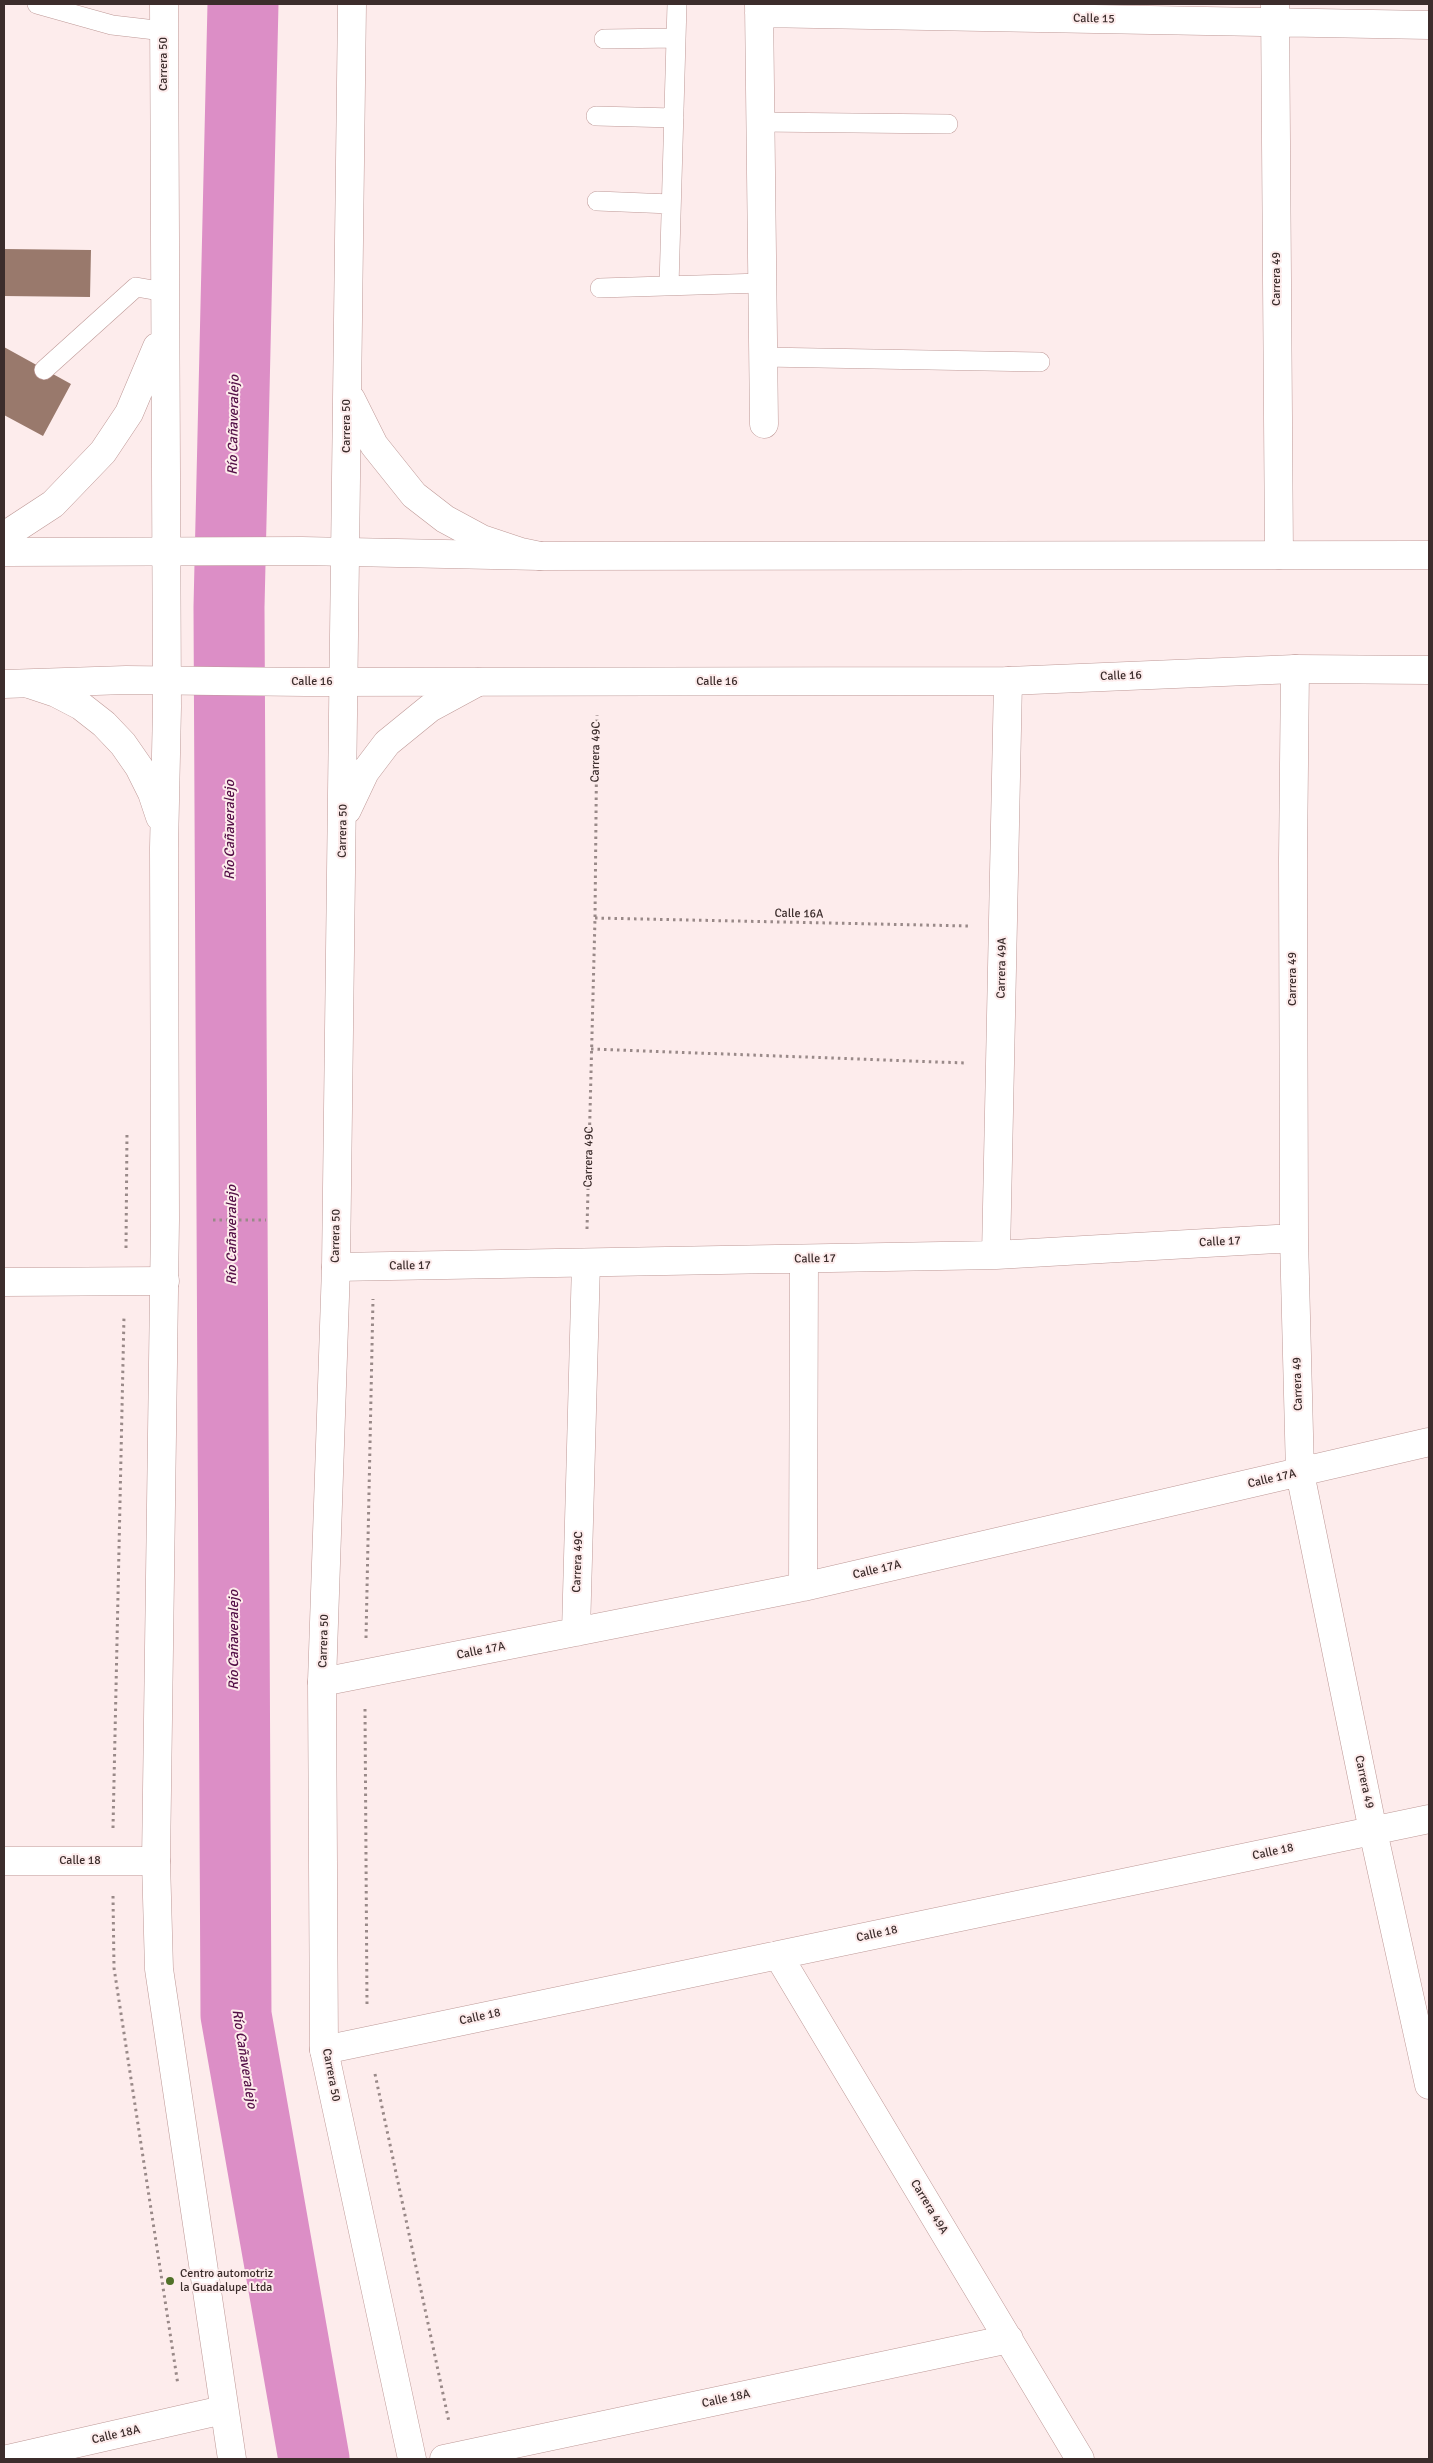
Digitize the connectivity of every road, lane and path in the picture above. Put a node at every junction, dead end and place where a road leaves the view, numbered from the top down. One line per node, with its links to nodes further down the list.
1 (37, 4): 8 (lane)
2 (164, 4): 8 (street, Carrera 50)
3 (352, 4): 25 (street, Carrera 50)
4 (677, 4): 9 (lane)
5 (759, 8): 6 (street, Calle 15); 13 (street)
6 (1275, 13): 7 (street, Calle 15); 31 (street, Carrera 49)
7 (1429, 25)
8 (164, 31): 20 (street, Carrera 50)
9 (676, 38): 10 (lane); 12 (lane)
10 (604, 39)
11 (596, 116): 12 (lane)
12 (674, 118): 16 (lane)
13 (759, 122): 14 (lane); 17 (street)
14 (948, 124)
15 (597, 201): 16 (lane)
16 (671, 204): 18 (lane)
17 (762, 283): 18 (lane); 22 (street)
18 (669, 286): 19 (lane)
19 (600, 288)
20 (165, 292): 21 (street, Carrera 50); 24 (lane)
21 (164, 324): 27 (street); 28 (street, Carrera 50)
22 (763, 357): 23 (lane); 26 (street)
23 (1040, 362)
24 (44, 370)
25 (347, 389): 29 (street, Carrera 50); 33 (street)
26 (764, 424)
27 (4, 536)
28 (178, 550): 29 (street); 30 (street); 36 (street, Carrera 50)
29 (346, 551): 33 (street); 38 (street, Carrera 50)
30 (4, 552)
31 (1279, 555): 32 (street); 33 (street)
32 (1429, 555)
33 (540, 556)
34 (1295, 669): 35 (street, Calle 16); 37 (street, Calle 16); 50 (street, Carrera 49)
35 (1429, 670)
36 (179, 680): 38 (street, Calle 16); 41 (street, Calle 16); 43 (street, Carrera 50)
37 (1008, 681): 40 (street, Calle 16); 45 (street, Carrera 49A)
38 (344, 682): 39 (street, Calle 16); 42 (street, Carrera 50)
39 (478, 682): 40 (street, Calle 16); 42 (street)
40 (598, 682): 44 (path, Carrera 49C)
41 (16, 684): 43 (street)
42 (343, 821): 54 (street, Carrera 50)
43 (164, 848): 56 (street, Carrera 50)
44 (595, 918): 45 (path, Calle 16A); 46 (path, Carrera 49C)
45 (1003, 927): 47 (street, Carrera 49A)
46 (591, 1049): 47 (path); 53 (path, Carrera 49C)
47 (1000, 1065): 51 (street, Carrera 49A)
48 (213, 1220): 49 (path)
49 (266, 1220)
50 (1294, 1238): 51 (street, Calle 17); 59 (street, Carrera 49)
51 (996, 1255): 52 (street, Calle 17)
52 (804, 1259): 53 (street, Calle 17); 60 (street)
53 (586, 1263): 55 (street, Calle 17); 61 (street, Carrera 49C)
54 (336, 1267): 55 (street, Calle 17); 63 (street, Carrera 50)
55 (374, 1267): 62 (path)
56 (165, 1281): 57 (street); 67 (street, Carrera 50)
57 (4, 1282)
58 (1429, 1442): 59 (street, Calle 17A)
59 (1300, 1473): 60 (street, Calle 17A); 65 (street, Carrera 49)
60 (802, 1587): 61 (street, Calle 17A)
61 (576, 1632): 62 (street, Calle 17A)
62 (365, 1673): 63 (street, Calle 17A); 69 (path)
63 (322, 1682): 70 (street, Carrera 50)
64 (1429, 1819): 65 (street, Calle 18)
65 (1374, 1831): 68 (street, Calle 18); 71 (street, Carrera 49)
66 (4, 1861): 67 (street, Calle 18)
67 (156, 1861): 73 (street, Carrera 50)
68 (778, 1954): 69 (street, Calle 18); 72 (street, Carrera 49A)
69 (368, 2040): 70 (street, Calle 18); 74 (path)
70 (324, 2050): 77 (street, Carrera 50)
71 (1429, 2085)
72 (1008, 2339): 74 (street, Calle 18A); 78 (street, Carrera 49A)
73 (223, 2410): 75 (street, Calle 18A); 76 (street, Carrera 50)
74 (450, 2458)
75 (8, 2459)
76 (232, 2459)
77 (412, 2459)
78 (1080, 2459)

